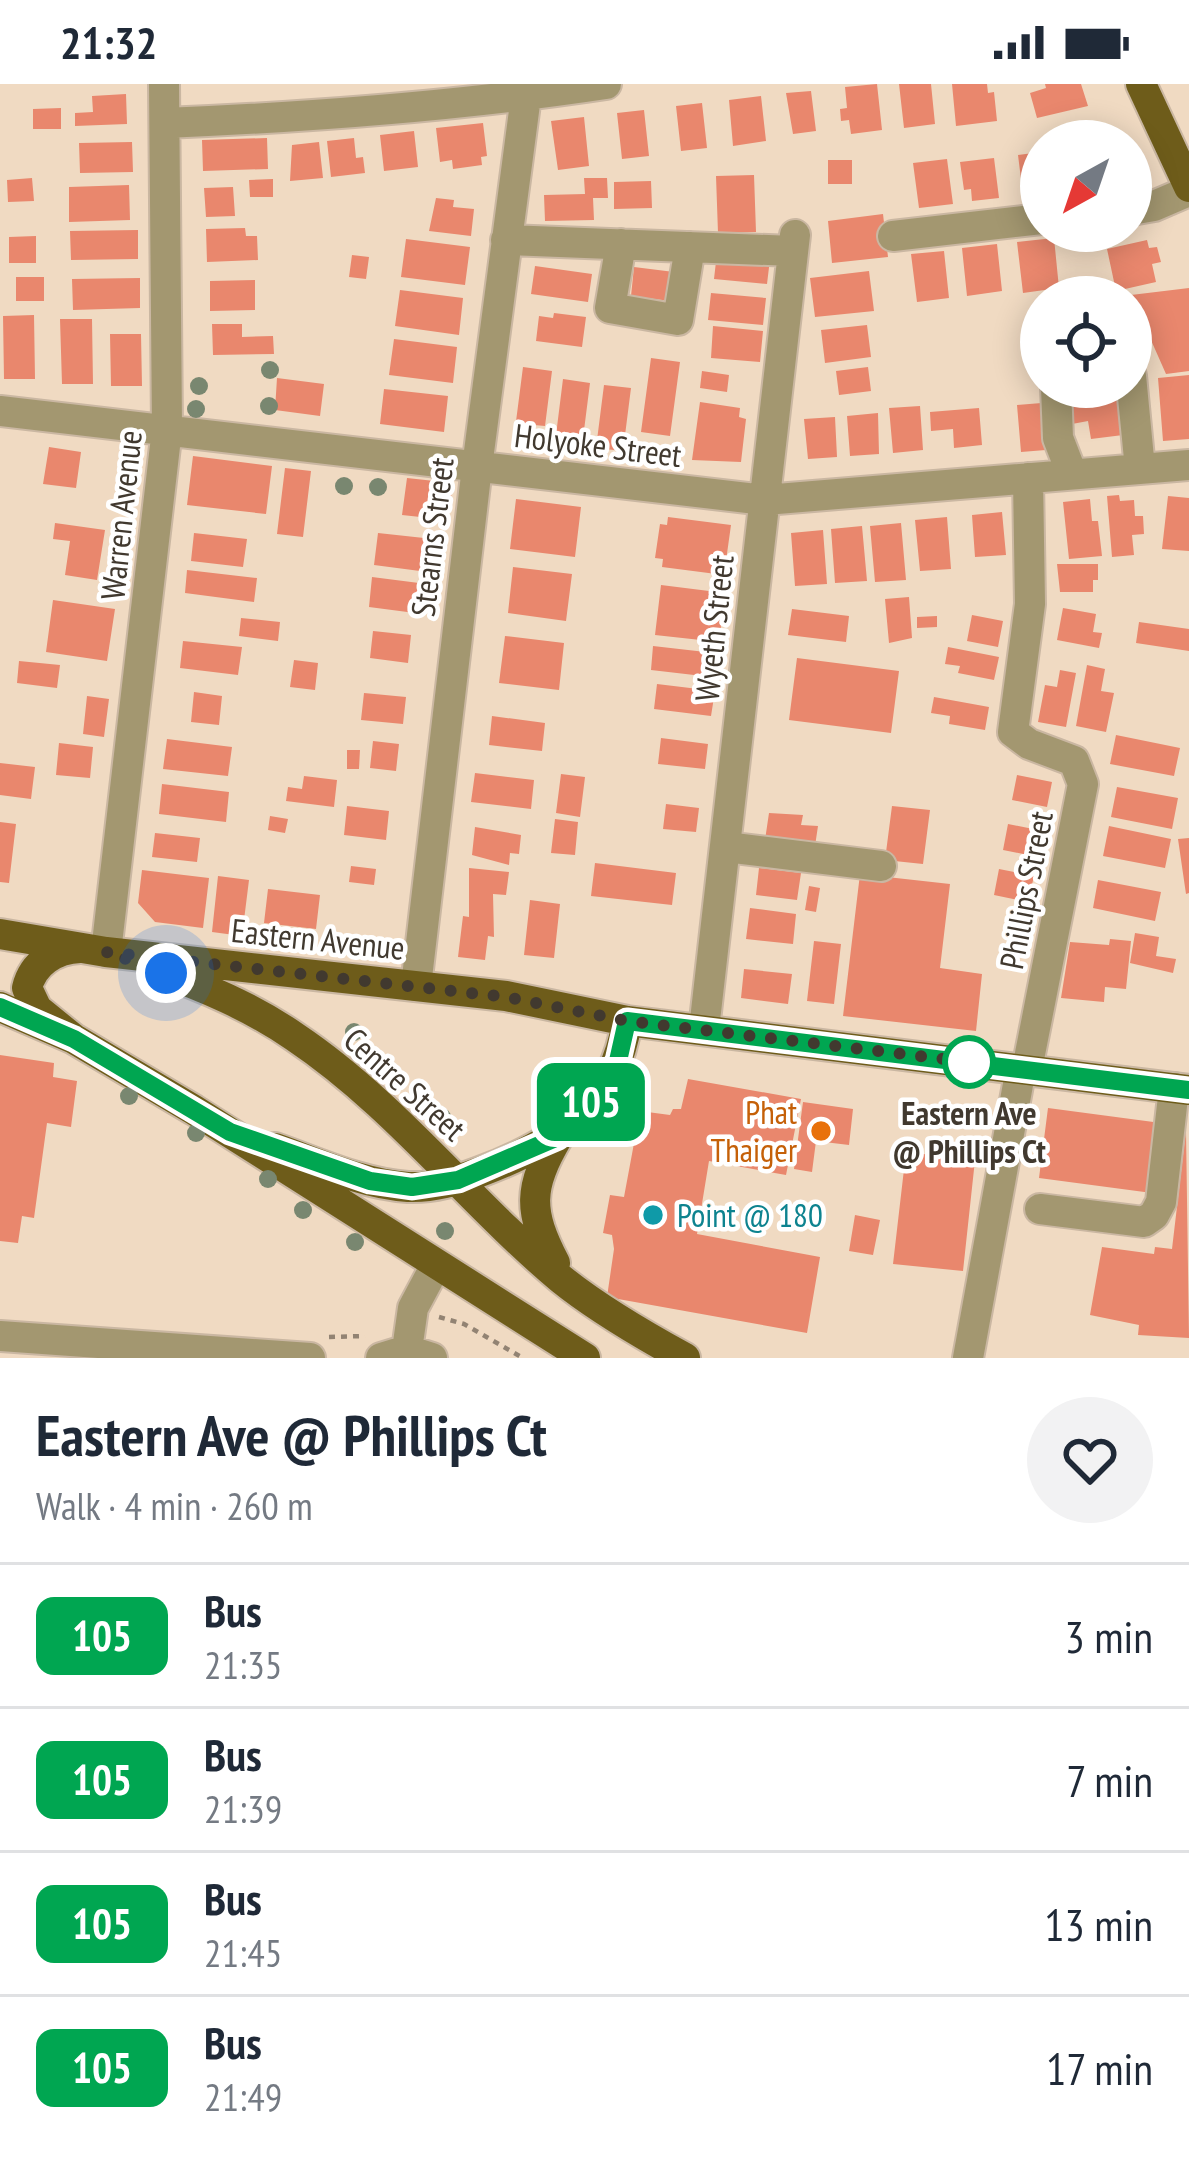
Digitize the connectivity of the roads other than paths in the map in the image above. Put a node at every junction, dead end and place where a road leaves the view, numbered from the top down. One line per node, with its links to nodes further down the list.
1 (164, 84): 5 (street, Warren Avenue)
2 (606, 84): 4 (street)
3 (1141, 84): 6 (main road)
4 (526, 96): 5 (street); 10 (street, Stearns Street)
5 (165, 123): 16 (street, Warren Avenue)
6 (1189, 189): 7 (street)
7 (1152, 206)
8 (1020, 221): 9 (street)
9 (893, 236)
10 (506, 240): 11 (street); 18 (street, Stearns Street)
11 (621, 244): 12 (street); 12 (street)
12 (690, 247): 22 (street, Wyeth Street)
13 (1057, 408): 20 (street)
14 (1134, 408): 19 (street)
15 (0, 411): 16 (street, Holyoke Street)
16 (167, 430): 18 (street, Holyoke Street); 26 (street, Warren Avenue)
17 (1189, 464): 19 (street, Holyoke Street)
18 (477, 467): 22 (street, Holyoke Street); 27 (street, Stearns Street)
19 (1140, 469): 20 (street, Holyoke Street)
20 (1072, 474): 21 (street, Holyoke Street)
21 (1028, 478): 22 (street, Holyoke Street); 32 (street, Phillips Street)
22 (765, 500): 23 (street, Wyeth Street)
23 (726, 847): 24 (street); 30 (street, Wyeth Street)
24 (881, 866)
25 (0, 934): 26 (main road, Eastern Avenue)
26 (106, 952): 27 (main road, Eastern Avenue); 31 (main road); 36 (main road, Centre Street)
27 (416, 986): 29 (main road, Eastern Avenue)
28 (0, 1007): 31 (main road)
29 (627, 1021): 30 (main road, Eastern Avenue); 35 (main road)
30 (704, 1029): 32 (main road, Eastern Avenue)
31 (74, 1039): 34 (main road)
32 (1024, 1068): 33 (main road, Eastern Avenue); 45 (street)
33 (1182, 1089): 37 (street)
34 (230, 1132): 36 (main road); 38 (main road)
35 (558, 1137): 36 (main road); 39 (main road)
36 (458, 1180): 39 (main road, Centre Street)
37 (1040, 1209)
38 (436, 1265): 41 (street); 43 (main road)
39 (562, 1280): 44 (main road, Centre Street)
40 (0, 1336): 42 (street)
41 (407, 1356)
42 (310, 1358)
43 (585, 1358)
44 (685, 1358)
45 (968, 1358)

